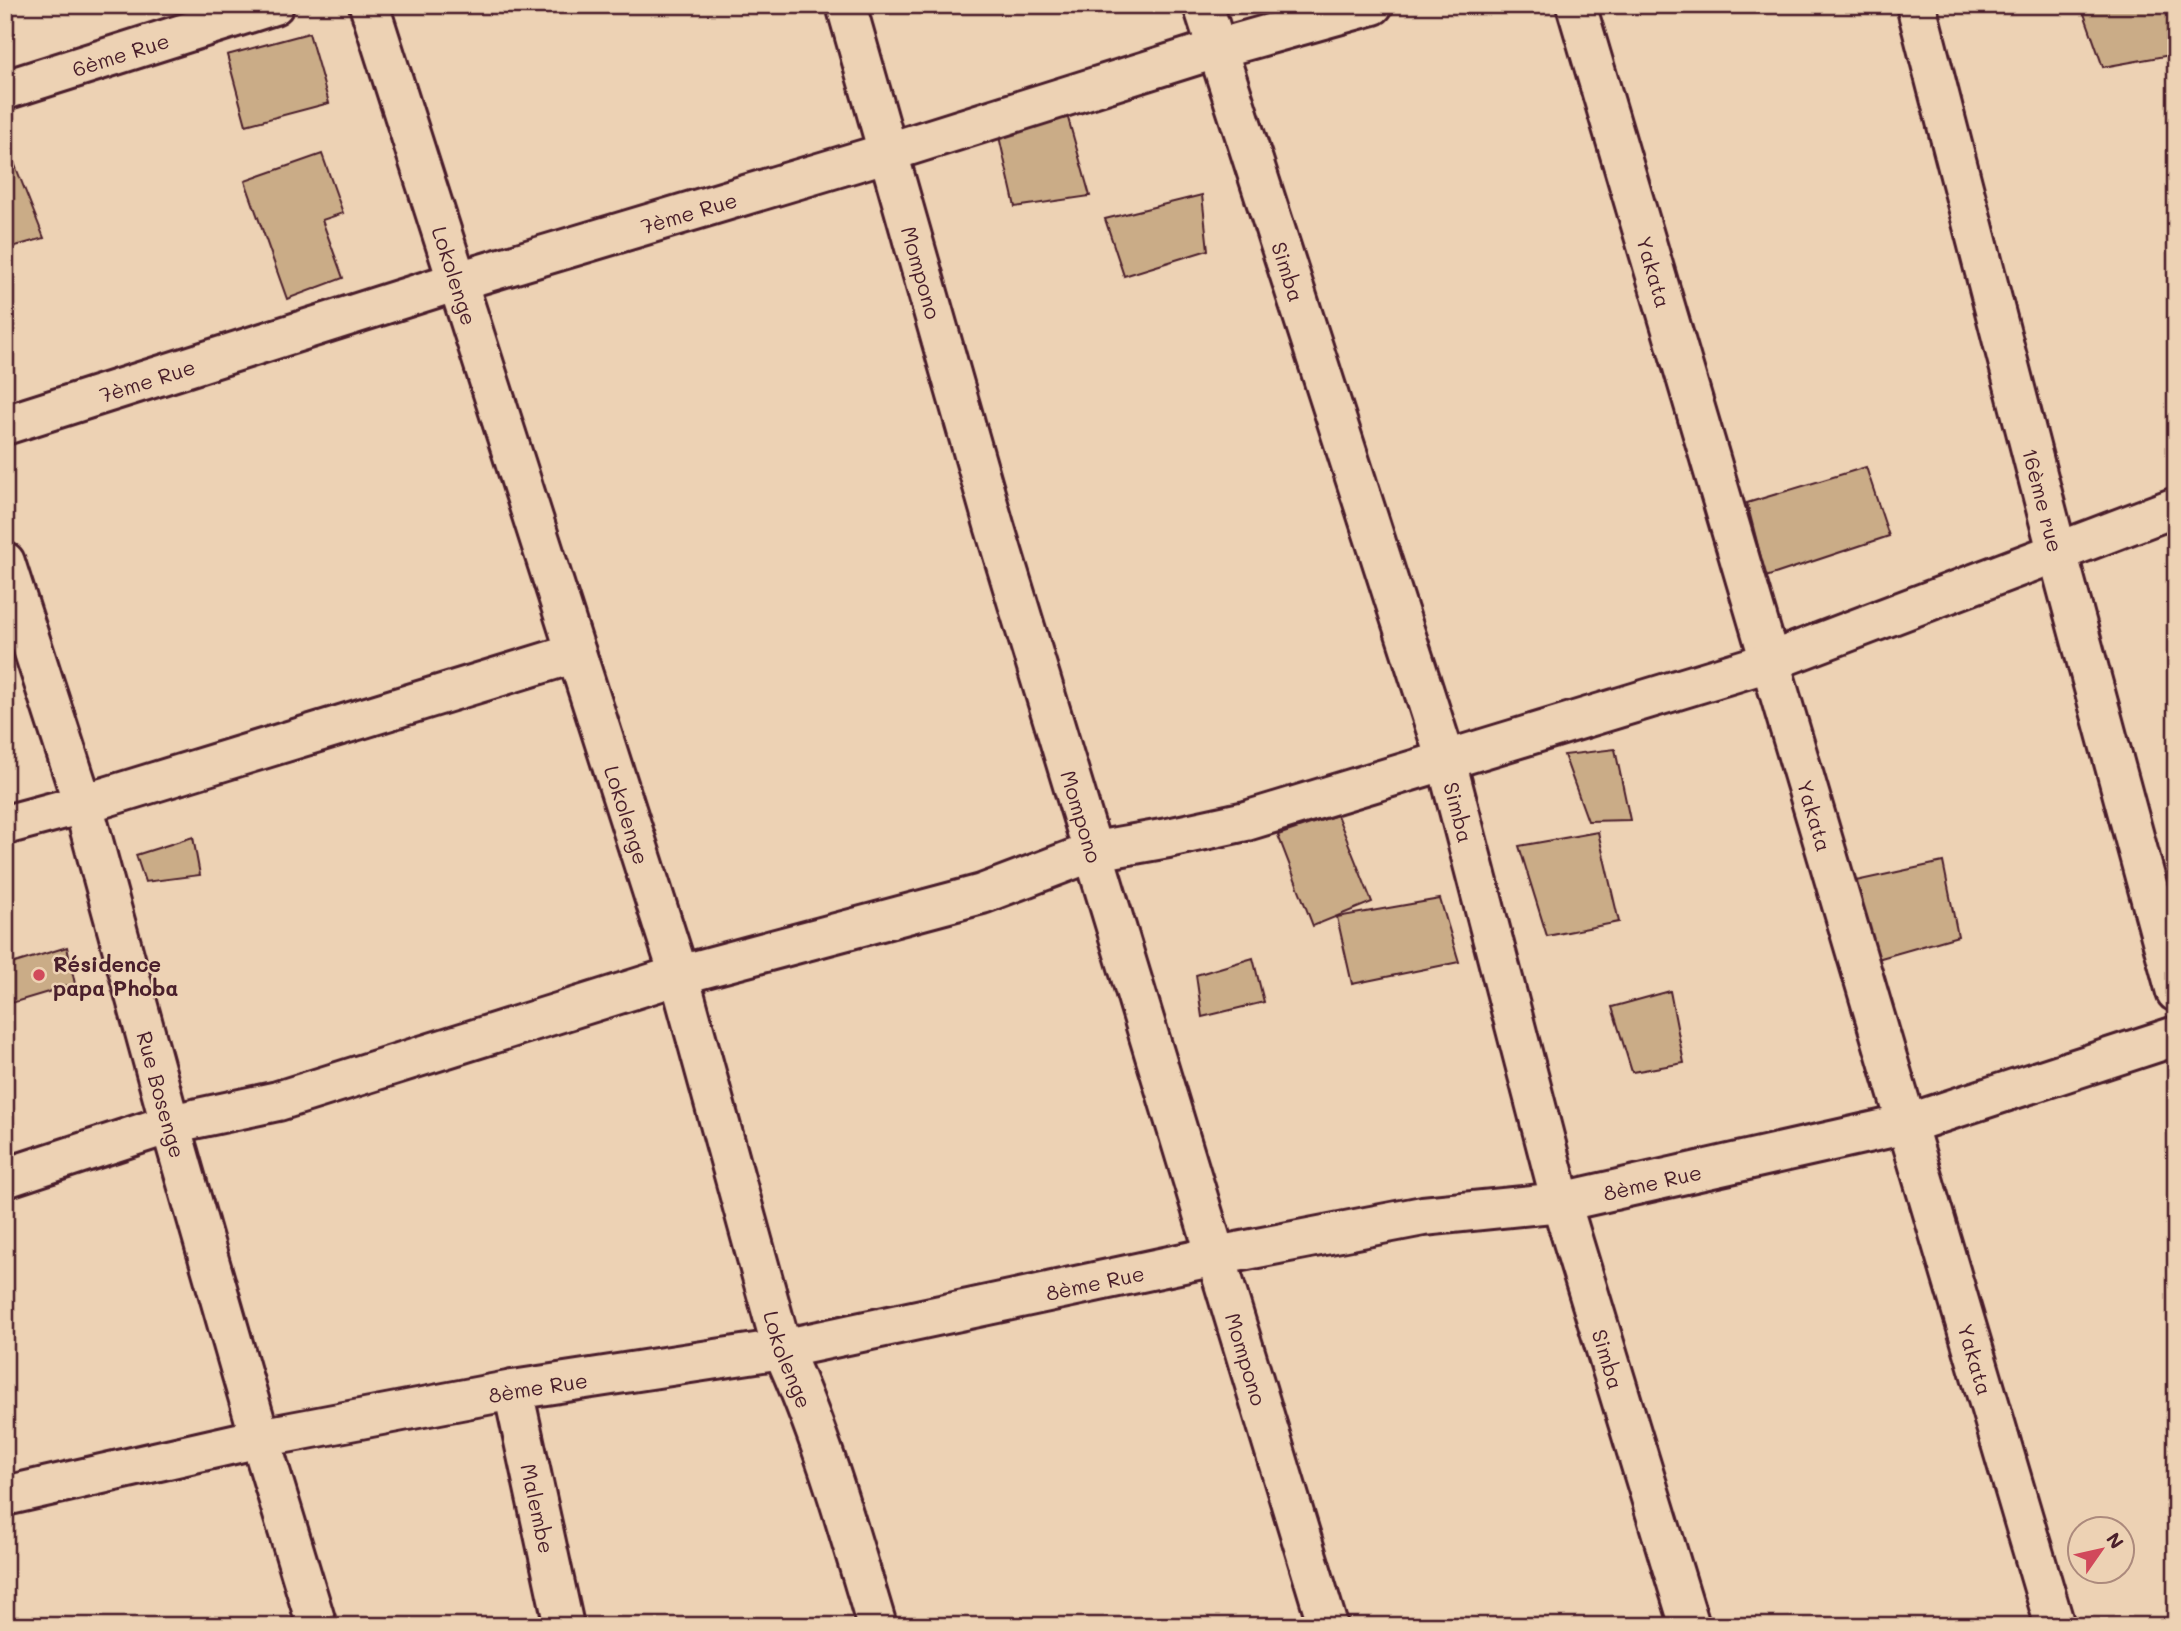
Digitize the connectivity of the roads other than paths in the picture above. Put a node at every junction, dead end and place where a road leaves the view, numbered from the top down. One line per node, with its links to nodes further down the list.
1 (274, 5): 9 (street, 6ème Rue)
2 (369, 5): 11 (street, Lokolenge)
3 (846, 5): 10 (street, Mompono)
4 (1203, 5): 8 (street, Simba)
5 (1373, 5): 8 (street, 7ème Rue)
6 (1576, 5): 17 (street, Yakata)
7 (1916, 5): 14 (street, 16ème rue)
8 (1216, 49): 10 (street, 7ème Rue); 18 (street, Simba)
9 (5, 90)
10 (889, 152): 11 (street, 7ème Rue); 21 (street, Mompono)
11 (458, 281): 12 (street, 7ème Rue); 16 (street, Lokolenge)
12 (5, 425)
13 (2176, 507): 14 (street)
14 (2057, 551): 17 (street); 23 (street, 16ème rue)
15 (5, 562): 19 (street, Rue Bosenge)
16 (576, 653): 19 (street); 22 (street, Lokolenge)
17 (1769, 662): 18 (street); 26 (street, Yakata)
18 (1446, 760): 21 (street); 28 (street, Simba)
19 (83, 804): 20 (street); 25 (street, Rue Bosenge)
20 (5, 825)
21 (1095, 851): 22 (street); 29 (street, Mompono)
22 (680, 975): 25 (street); 30 (street, Lokolenge)
23 (2176, 992)
24 (2176, 1035): 26 (street, 8ème Rue)
25 (170, 1124): 27 (street); 32 (street, Rue Bosenge)
26 (1908, 1124): 28 (street, 8ème Rue); 39 (street, Yakata)
27 (5, 1178)
28 (1561, 1202): 29 (street, 8ème Rue); 38 (street, Simba)
29 (1216, 1256): 30 (street, 8ème Rue); 37 (street, Mompono)
30 (782, 1349): 31 (street, 8ème Rue); 36 (street, Lokolenge)
31 (513, 1390): 32 (street, 8ème Rue); 35 (street, Malembe)
32 (260, 1438): 33 (street, 8ème Rue); 34 (street, Rue Bosenge)
33 (5, 1496)
34 (317, 1626)
35 (564, 1626)
36 (877, 1626)
37 (1328, 1626)
38 (1690, 1626)
39 (2055, 1626)

